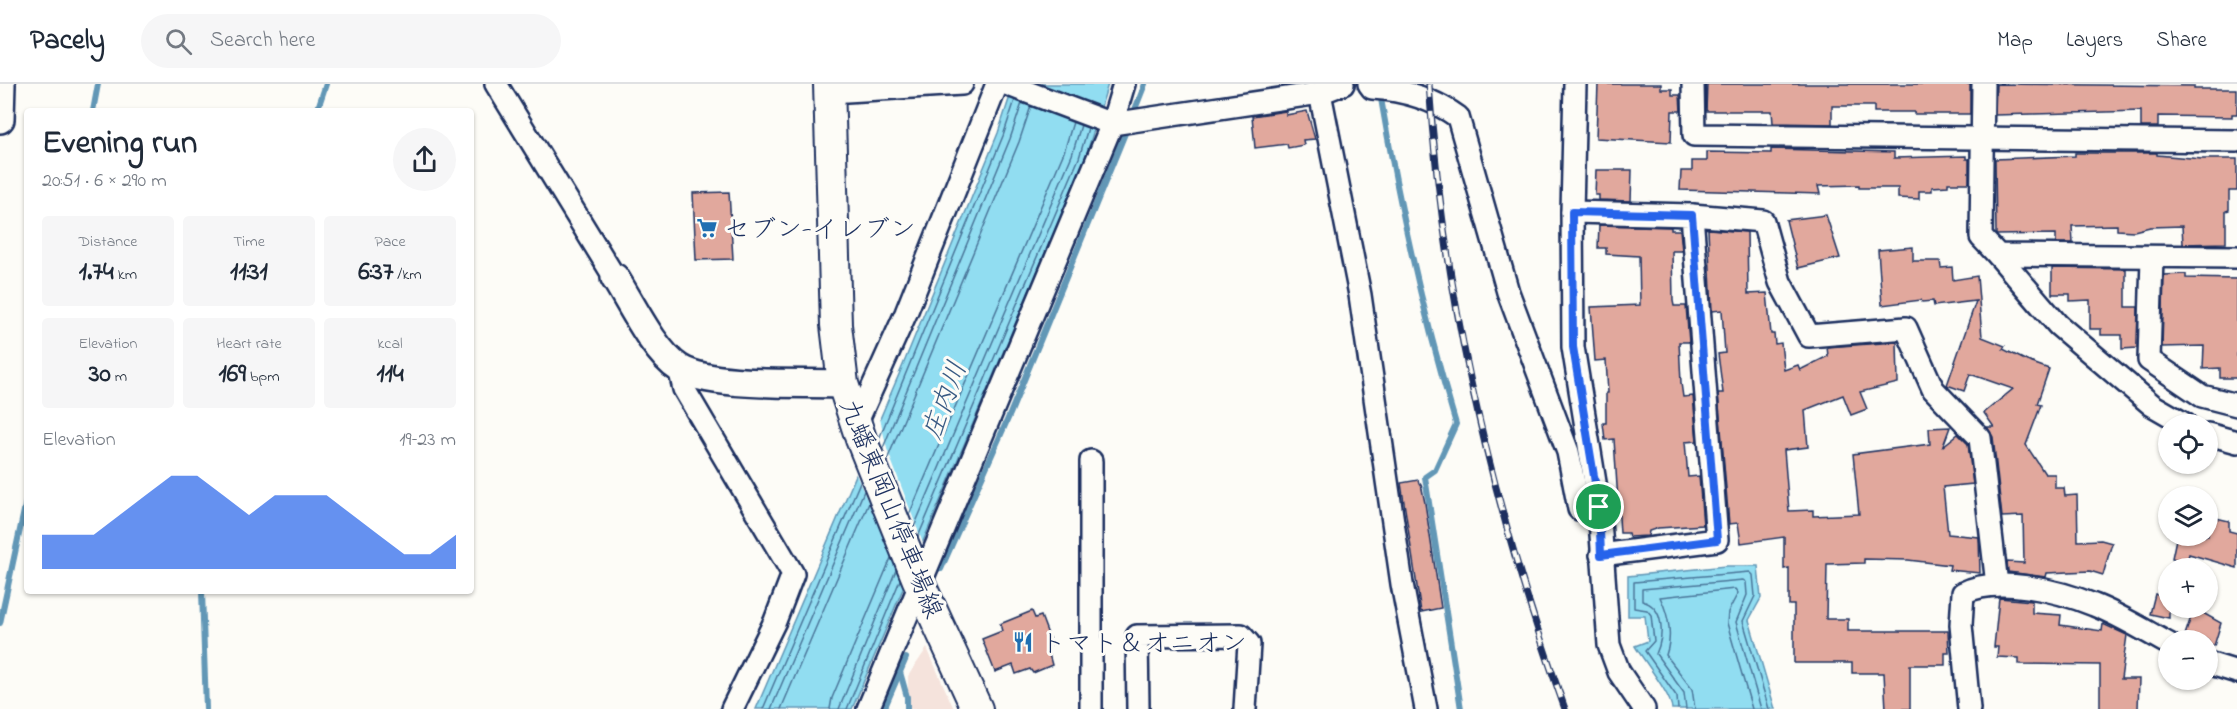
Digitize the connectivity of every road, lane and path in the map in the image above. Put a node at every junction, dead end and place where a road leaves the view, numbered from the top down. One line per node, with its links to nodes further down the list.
1 (1, 84): 14 (street)
2 (495, 84): 23 (street)
3 (962, 84): 12 (street)
4 (998, 84): 28 (street)
5 (1006, 84): 15 (street)
6 (1124, 84): 15 (street)
7 (1343, 84): 13 (street)
8 (1575, 84): 18 (street)
9 (1693, 84): 16 (street)
10 (1983, 84): 16 (street)
11 (1376, 87): 32 (street)
12 (830, 88): 25 (main road, 九蟠東岡山停車場線)
13 (1320, 93): 15 (street); 45 (street)
14 (0, 119)
15 (1119, 122): 34 (street)
16 (1984, 137): 17 (street); 20 (street)
17 (2237, 141)
18 (1572, 212): 19 (street); 32 (street)
19 (1692, 215): 33 (street); 35 (street)
20 (1998, 255): 21 (street); 27 (street)
21 (2152, 257): 22 (street); 26 (street)
22 (2237, 257)
23 (615, 278): 24 (street)
24 (679, 368): 25 (street); 39 (street)
25 (843, 384): 28 (main road, 九蟠東岡山停車場線)
26 (2237, 405)
27 (2168, 414)
28 (858, 432): 34 (main road, 九蟠東岡山停車場線)
29 (2218, 437): 30 (street)
30 (2237, 442)
31 (1091, 461): 42 (street)
32 (1599, 507): 33 (street)
33 (1601, 555): 46 (street)
34 (920, 581): 40 (street); 41 (main road, 九蟠東岡山停車場線)
35 (1997, 585): 36 (street); 47 (street)
36 (2158, 638)
37 (2218, 666): 38 (street)
38 (2237, 672)
39 (732, 709)
40 (868, 709)
41 (977, 709)
42 (1091, 709)
43 (1138, 709): 44 (street)
44 (1245, 709)
45 (1426, 709)
46 (1644, 709)
47 (1969, 709)

